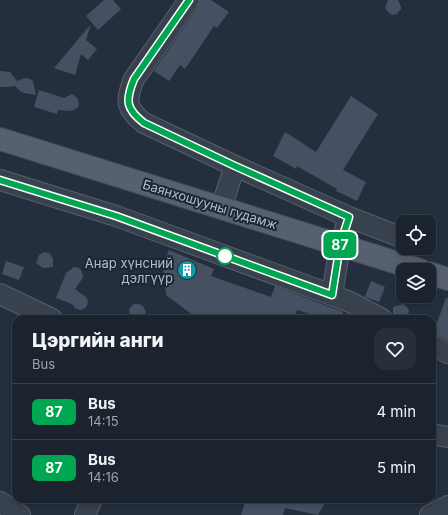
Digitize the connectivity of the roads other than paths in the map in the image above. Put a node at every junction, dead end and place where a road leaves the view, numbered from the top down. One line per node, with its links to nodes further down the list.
1 (189, 0): 3 (street)
2 (0, 139): 5 (main road, Баянхошууны гудамж)
3 (235, 166): 5 (street); 6 (street)
4 (0, 180): 13 (street)
5 (221, 208): 8 (main road, Баянхошууны гудамж)
6 (349, 217): 7 (street); 8 (street)
7 (396, 235)
8 (340, 245): 9 (main road, Баянхошууны гудамж); 13 (street)
9 (398, 263)
10 (436, 275): 11 (main road)
11 (448, 279)
12 (0, 294): 14 (street)
13 (332, 295): 15 (street)
14 (44, 315)
15 (374, 315)
16 (436, 347): 17 (street)
17 (448, 353)
18 (436, 435): 19 (street)
19 (448, 437)
20 (0, 502): 23 (street)
21 (90, 503): 24 (street)
22 (448, 506): 25 (street)
23 (20, 515)
24 (85, 515)
25 (430, 515)

